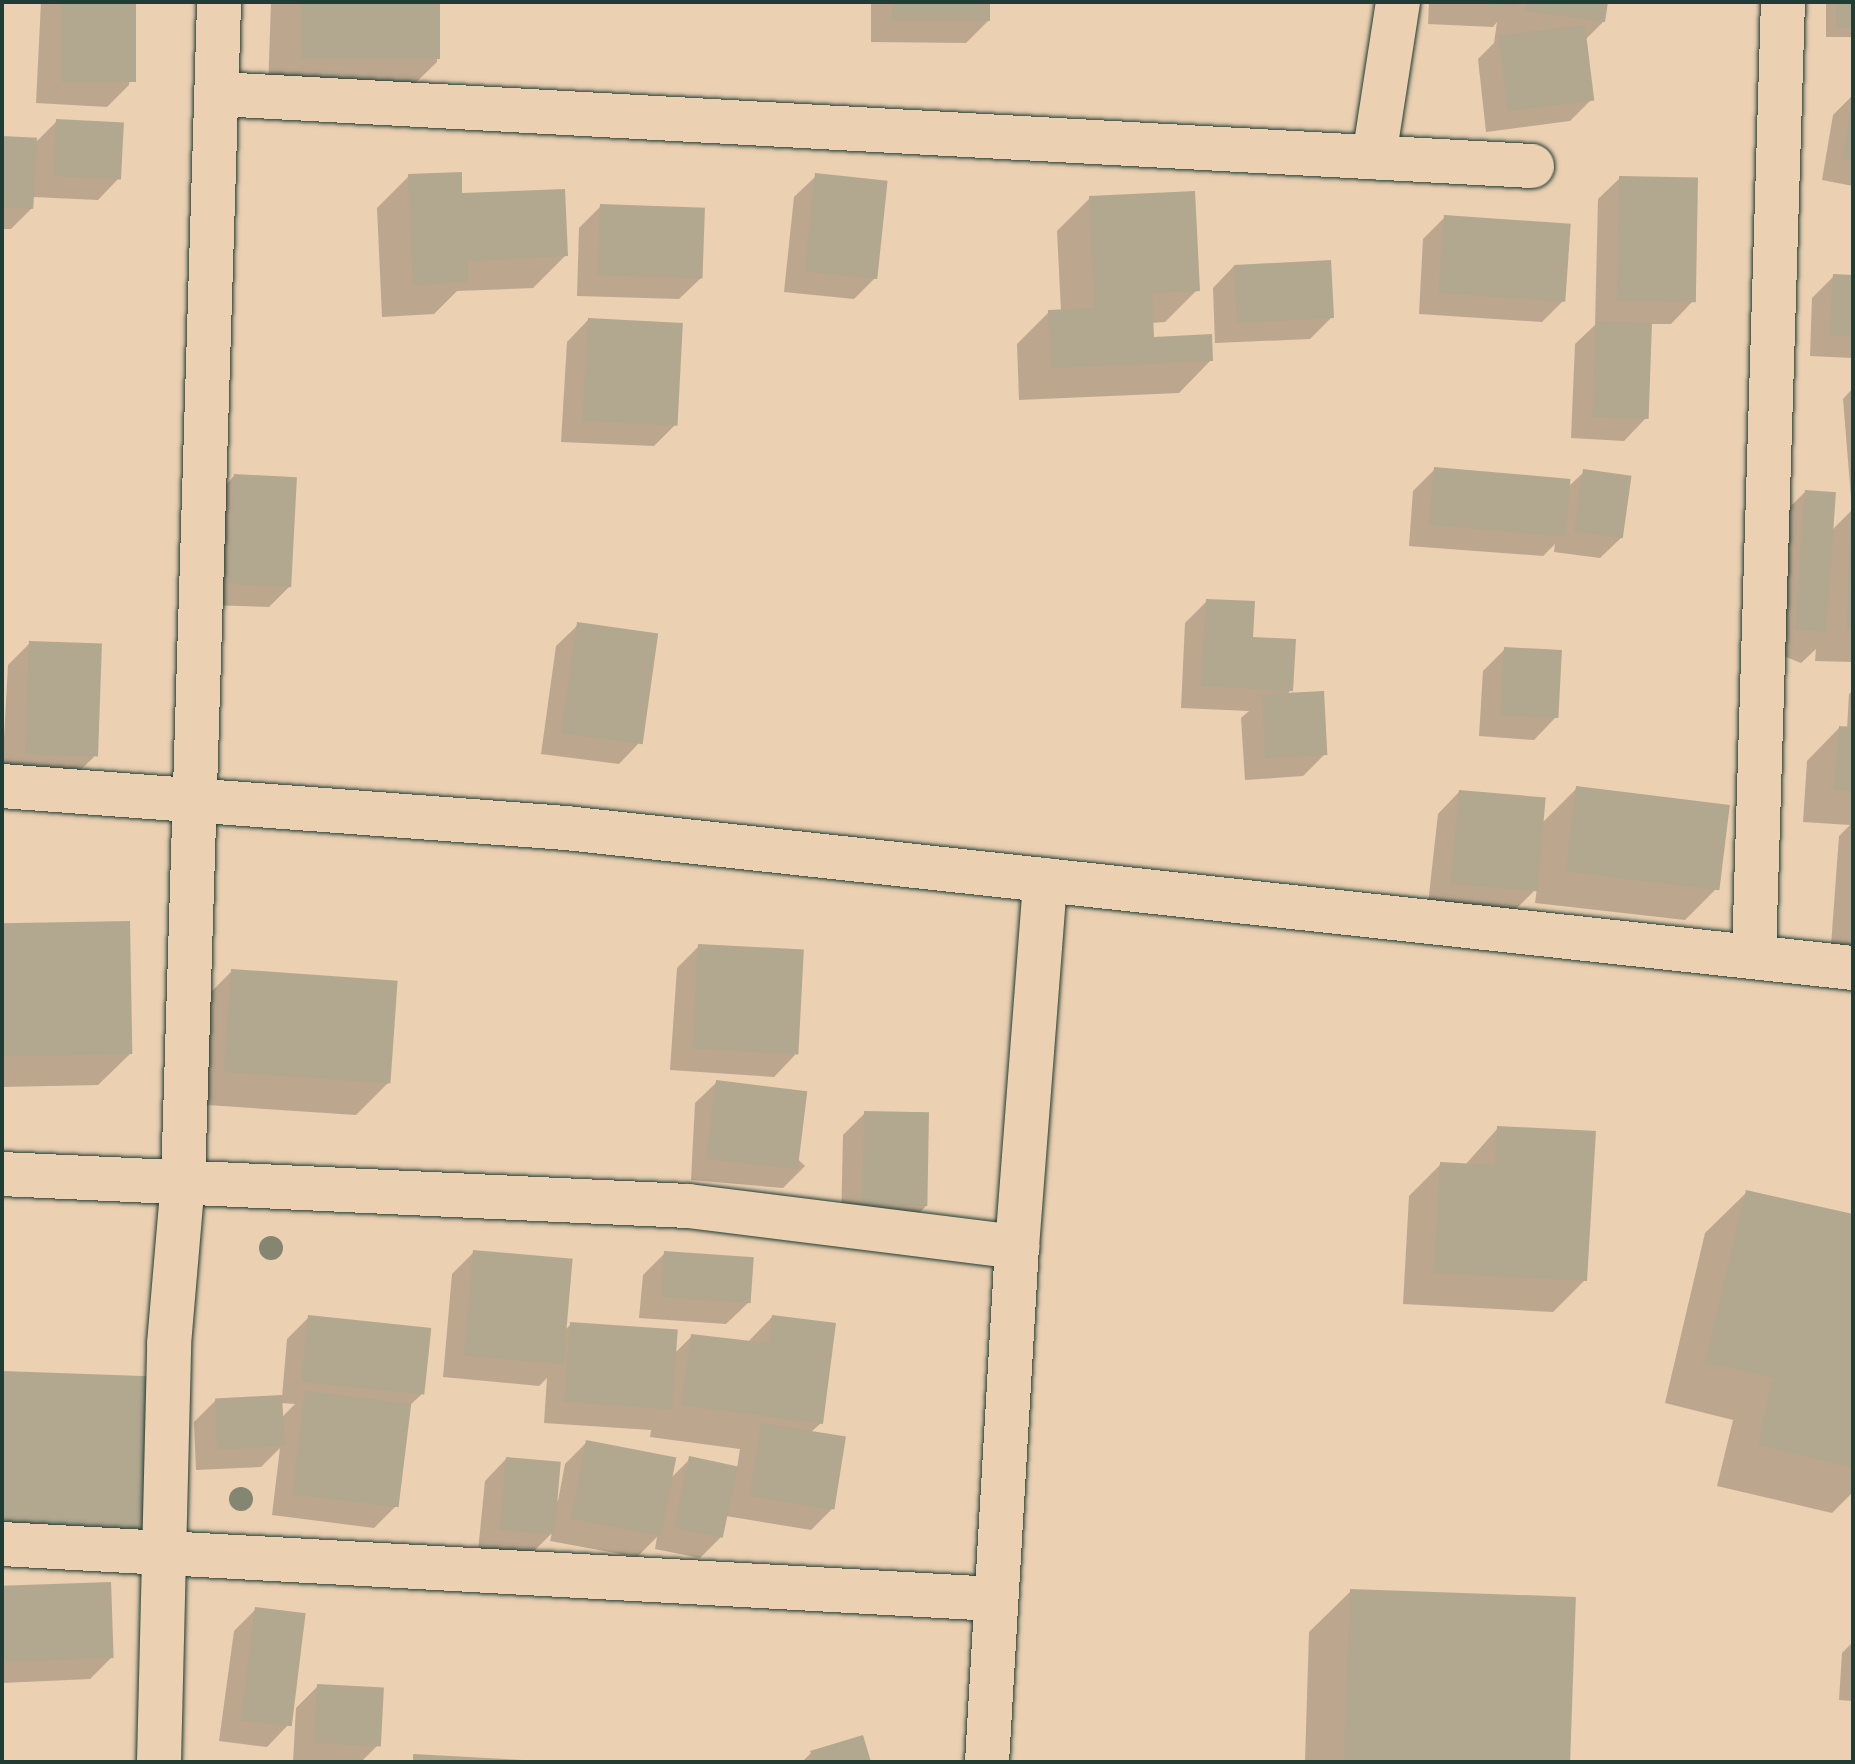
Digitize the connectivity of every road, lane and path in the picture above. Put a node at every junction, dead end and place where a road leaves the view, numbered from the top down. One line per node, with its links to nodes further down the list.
1 (219, 2): 4 (street)
2 (1398, 2): 5 (street)
3 (1783, 2): 10 (street)
4 (219, 94): 5 (street); 8 (street)
5 (1374, 157): 6 (street)
6 (1532, 166)
7 (2, 786): 8 (street)
8 (193, 799): 9 (street); 13 (street)
9 (1045, 880): 10 (street); 14 (street)
10 (1754, 955): 11 (street)
11 (1853, 968)
12 (2, 1174): 13 (street)
13 (183, 1182): 14 (street); 16 (street)
14 (1017, 1247): 17 (street)
15 (2, 1544): 16 (street)
16 (166, 1552): 17 (street); 18 (street)
17 (996, 1599): 19 (street)
18 (159, 1762)
19 (987, 1762)

